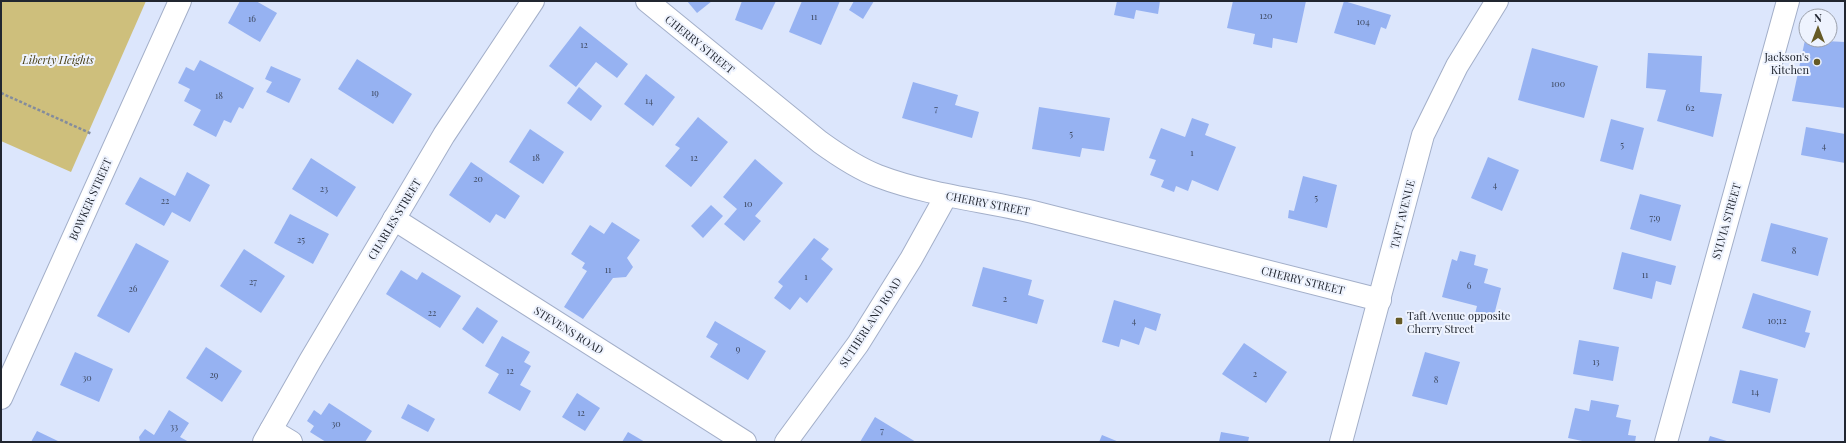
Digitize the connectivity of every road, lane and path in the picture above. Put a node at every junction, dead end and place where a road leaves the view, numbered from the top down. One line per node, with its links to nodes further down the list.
1 (180, 1): 7 (street, BOWKER STREET)
2 (533, 1): 9 (street, CHARLES STREET)
3 (647, 1): 8 (street, CHERRY STREET)
4 (1497, 1): 10 (street, TAFT AVENUE)
5 (1788, 1): 17 (street, SYLVIA STREET)
6 (1, 93): 7 (path)
7 (115, 145): 11 (street, BOWKER STREET)
8 (946, 196): 10 (street, CHERRY STREET); 15 (street, SUTHERLAND ROAD)
9 (394, 219): 12 (street, CHARLES STREET); 14 (street, STEVENS ROAD)
10 (1380, 300): 16 (street, TAFT AVENUE)
11 (1, 398)
12 (267, 436): 13 (street)
13 (291, 442)
14 (745, 442)
15 (786, 442)
16 (1341, 442)
17 (1666, 442)

